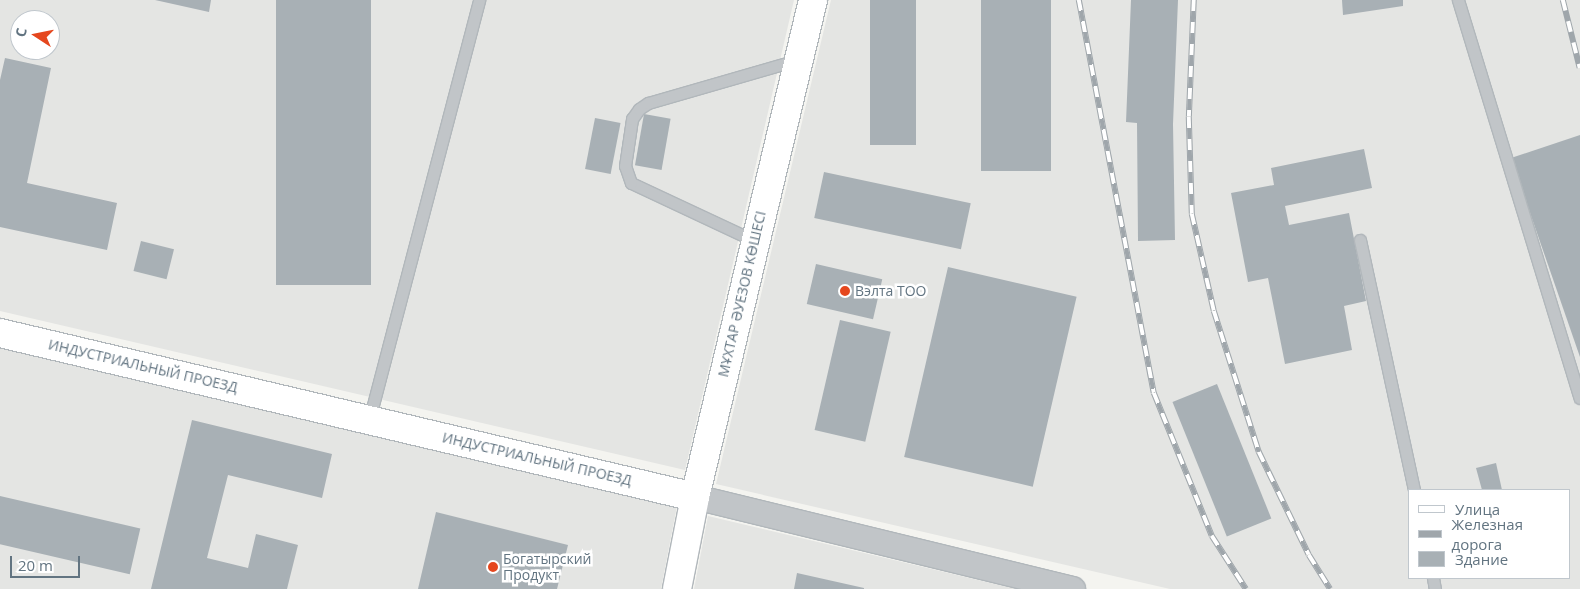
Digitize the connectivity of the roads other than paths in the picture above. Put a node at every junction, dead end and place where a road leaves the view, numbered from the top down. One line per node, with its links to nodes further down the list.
1 (479, 0): 9 (lane)
2 (812, 0): 4 (street, МҰХТАР ӘУЕЗОВ КӨШЕСІ)
3 (1458, 0): 8 (lane)
4 (799, 60): 6 (street, МҰХТАР ӘУЕЗОВ КӨШЕСІ); 6 (lane)
5 (1360, 240): 10 (lane)
6 (755, 241): 11 (street, МҰХТАР ӘУЕЗОВ КӨШЕСІ)
7 (0, 333): 9 (street, ИНДУСТРИАЛЬНЫЙ ПРОЕЗД)
8 (1580, 398)
9 (369, 420): 11 (street, ИНДУСТРИАЛЬНЫЙ ПРОЕЗД)
10 (1414, 489)
11 (695, 497): 12 (street, МҰХТАР ӘУЕЗОВ КӨШЕСІ); 13 (street, ИНДУСТРИАЛЬНЫЙ ПРОЕЗД)
12 (677, 589)
13 (1073, 589)

